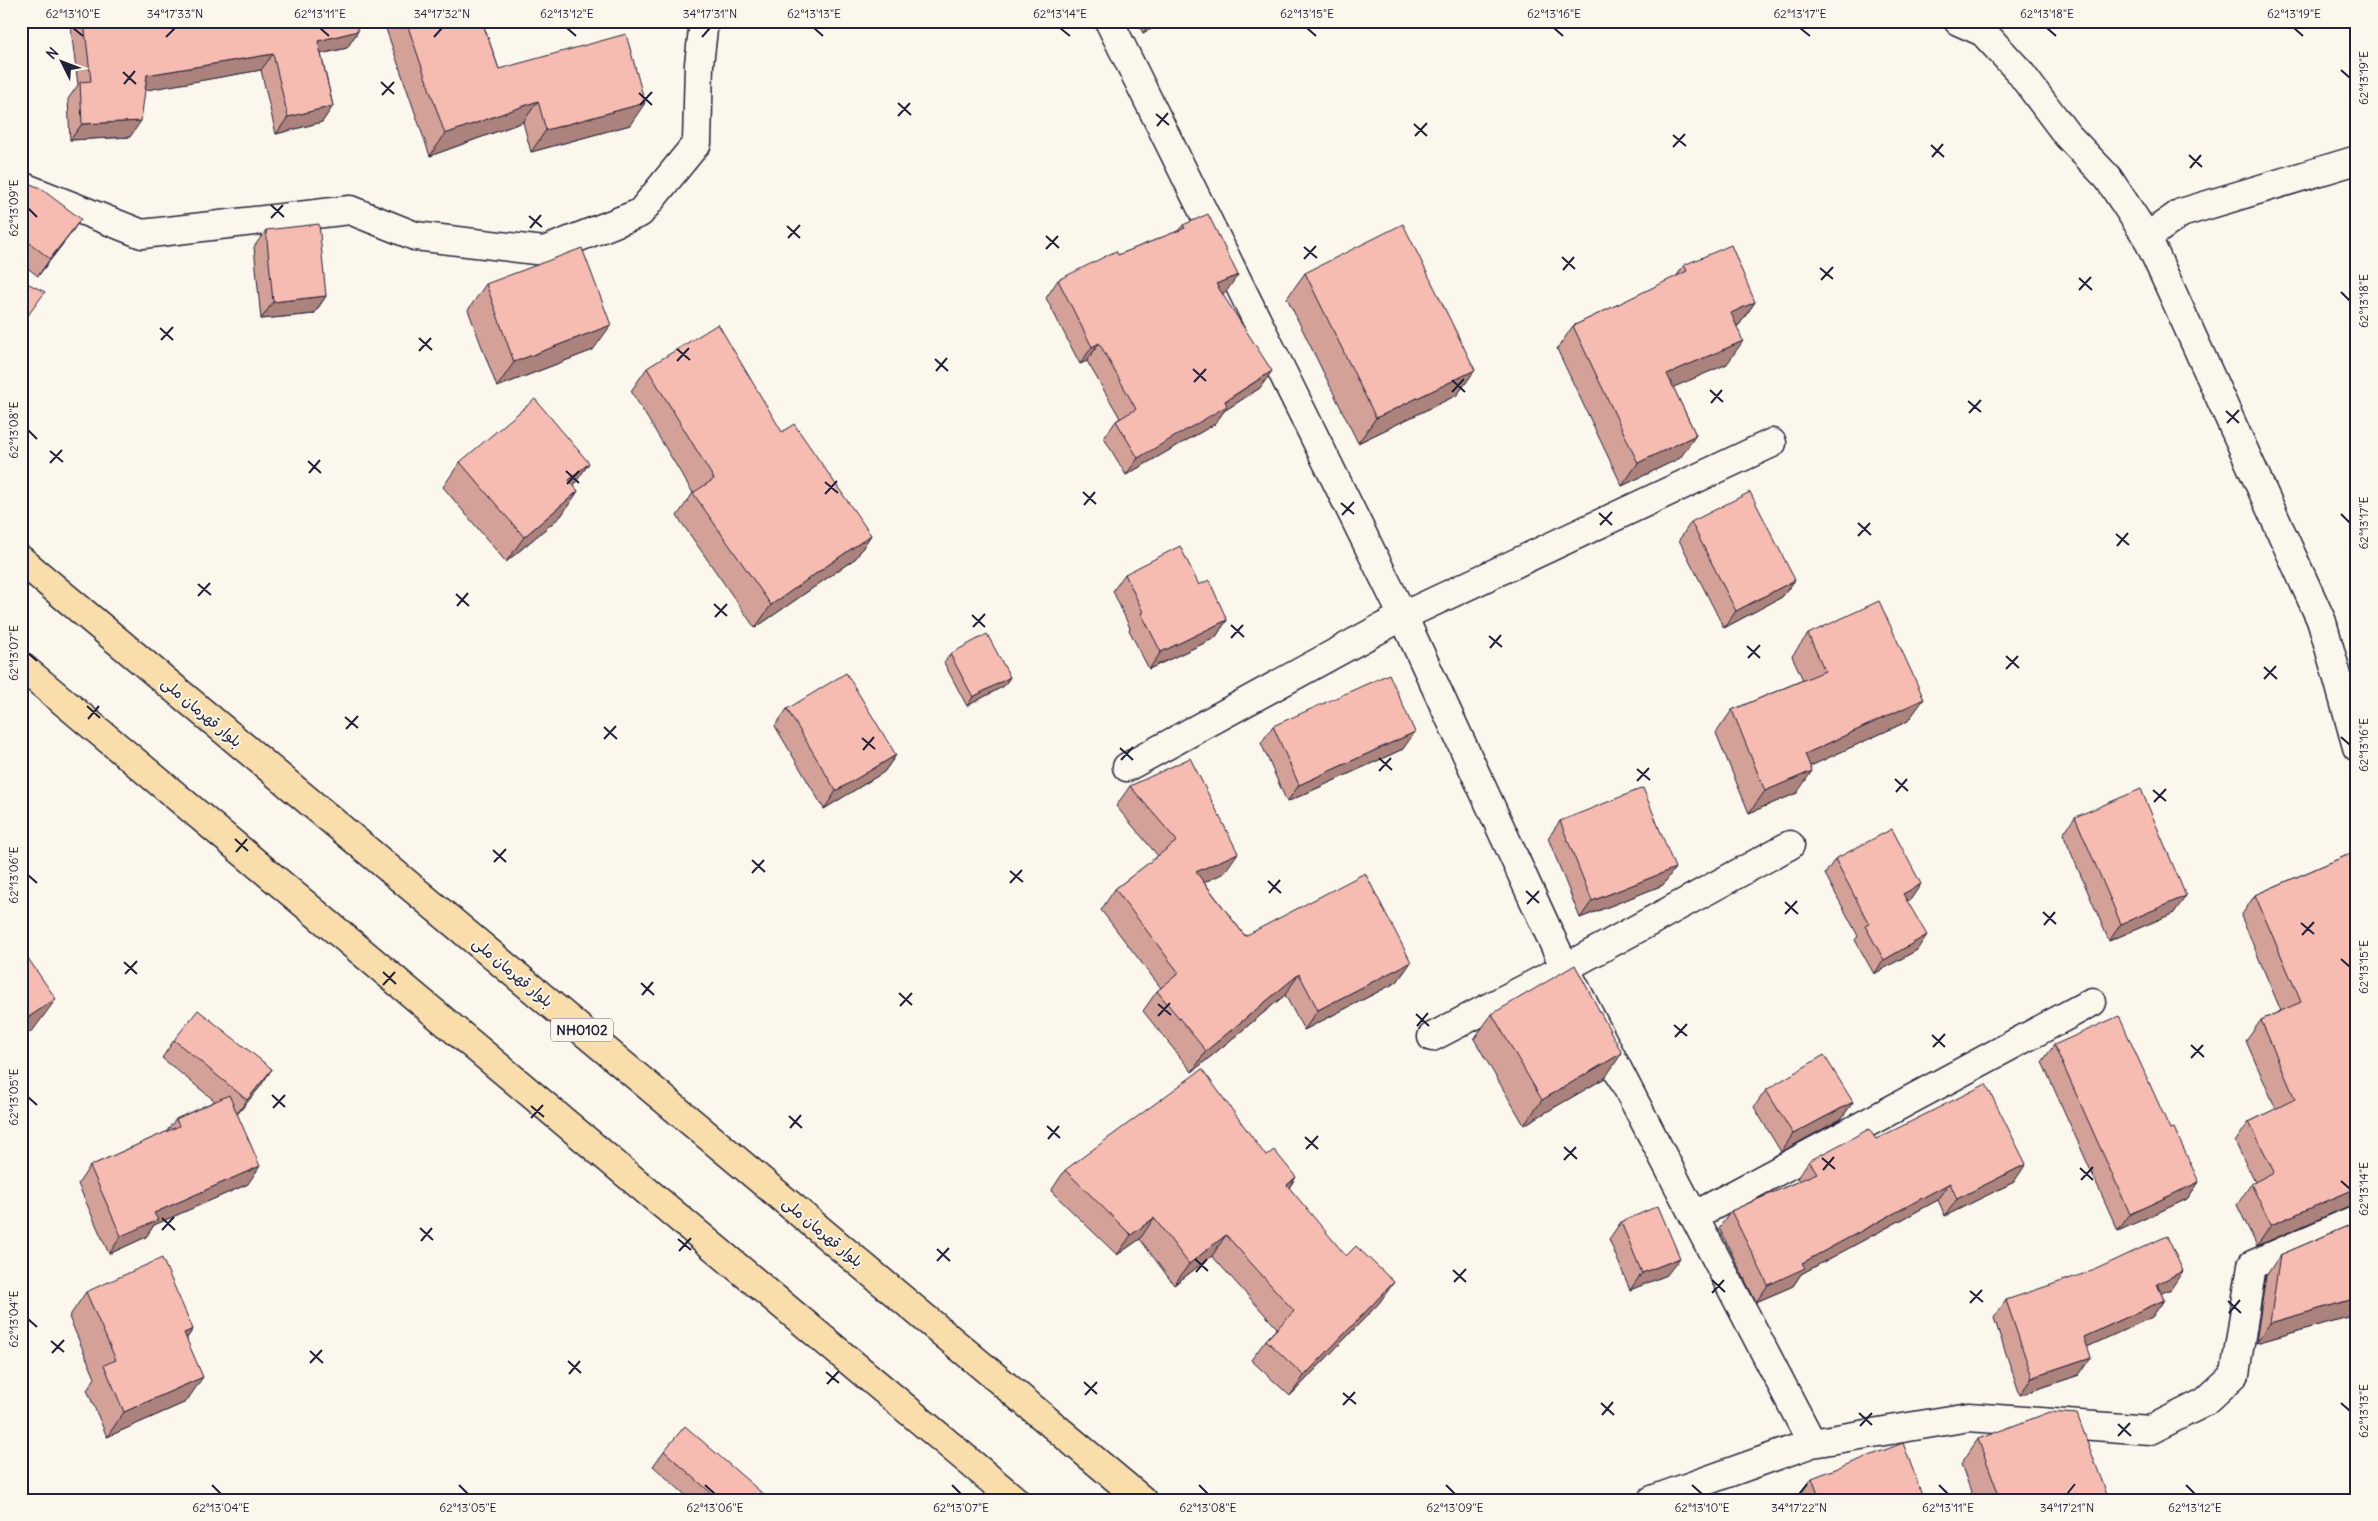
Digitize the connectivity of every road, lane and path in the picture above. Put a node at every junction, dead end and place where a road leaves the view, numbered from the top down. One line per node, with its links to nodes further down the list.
1 (704, 21): 5 (street)
2 (1109, 21): 9 (street)
3 (1958, 21): 6 (street)
4 (2357, 160): 6 (street)
5 (21, 186)
6 (2147, 237): 11 (street)
7 (1772, 443): 9 (street)
8 (21, 560): 21 (highway, بلوار قهرمان ملی / NH0102)
9 (1403, 616): 12 (street); 14 (street)
10 (21, 666): 20 (highway)
11 (2357, 747)
12 (1127, 767)
13 (1790, 845): 14 (street)
14 (1565, 968): 16 (street); 17 (street)
15 (2092, 1002): 17 (street)
16 (1432, 1037)
17 (1694, 1216): 19 (street)
18 (2357, 1219): 19 (street)
19 (1812, 1443): 22 (street)
20 (1015, 1500)
21 (1142, 1500)
22 (1652, 1500)

